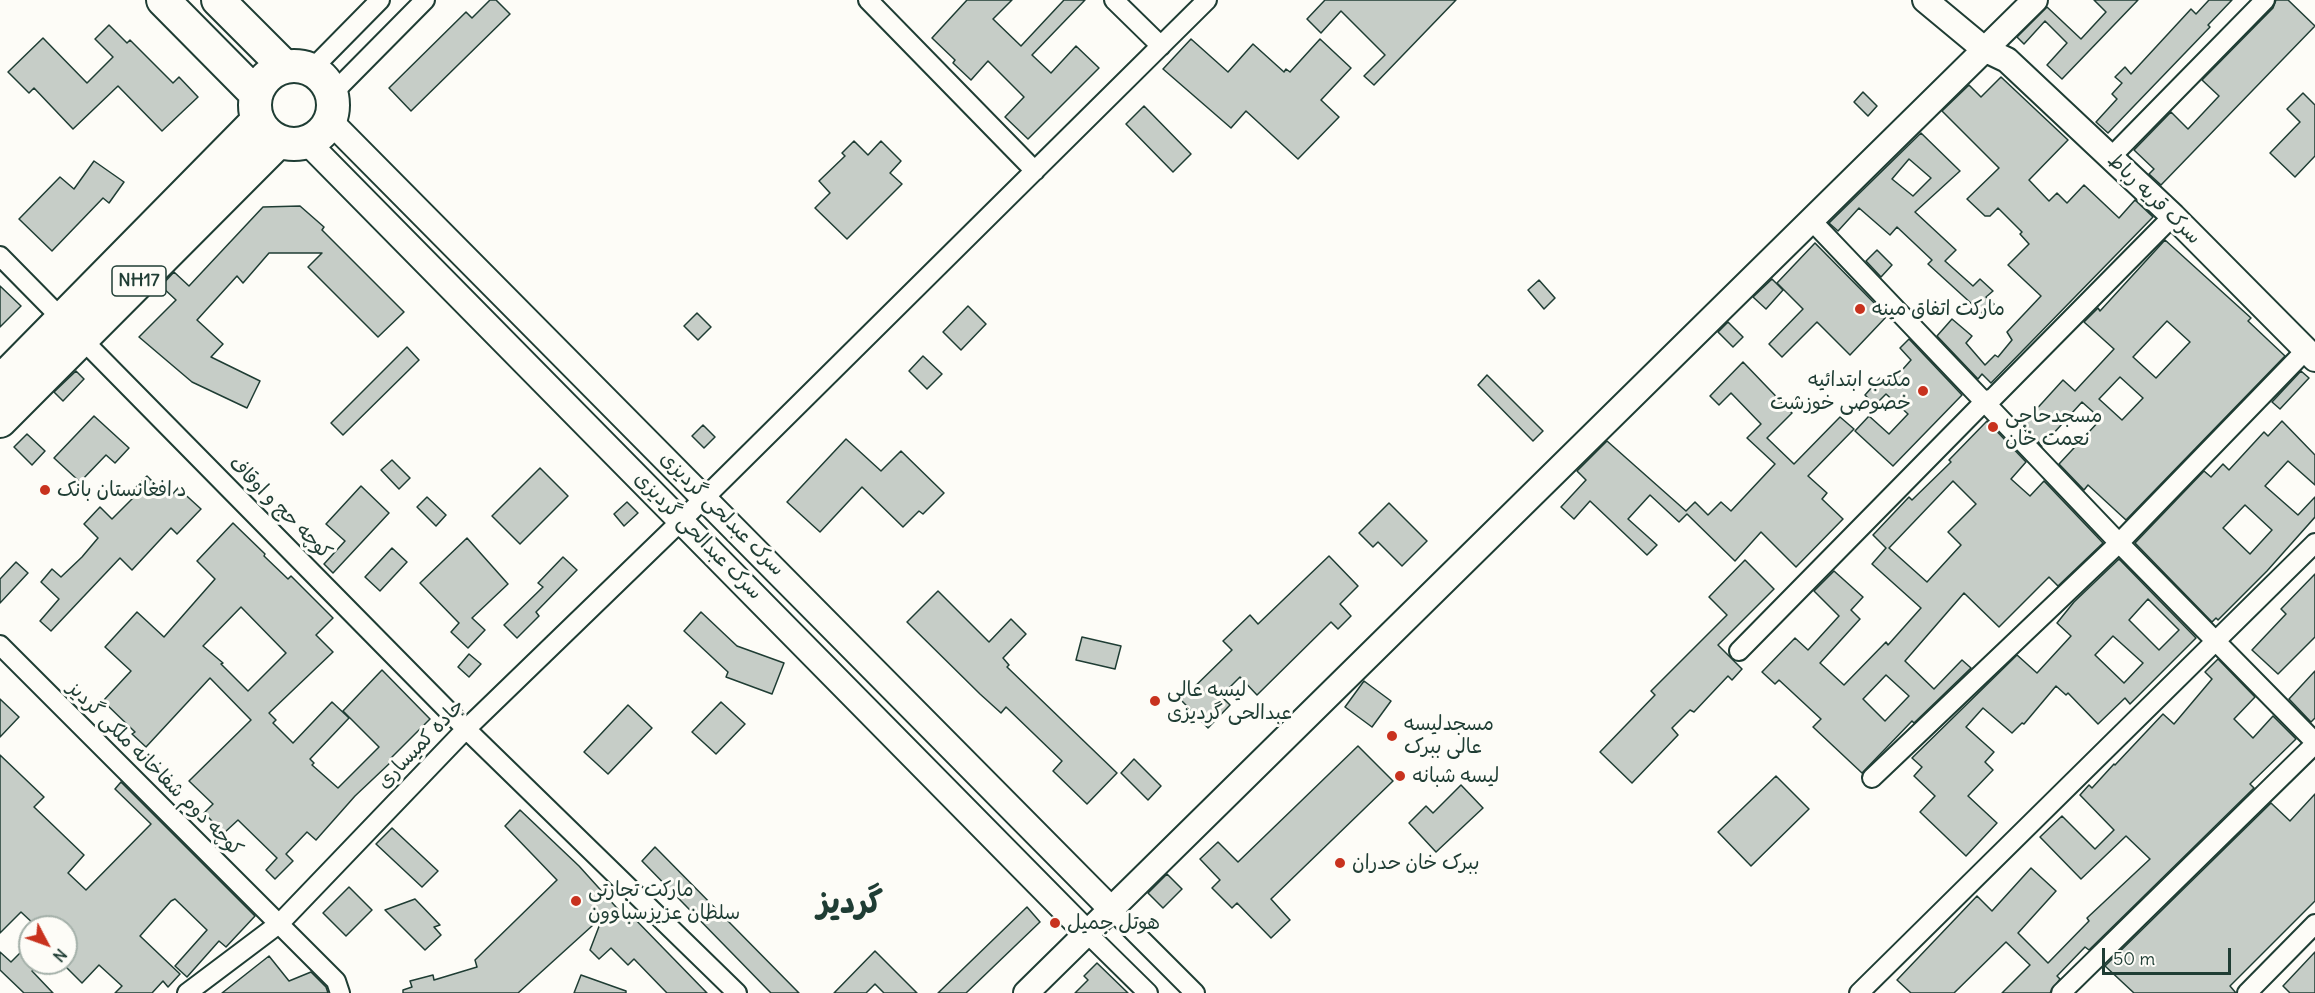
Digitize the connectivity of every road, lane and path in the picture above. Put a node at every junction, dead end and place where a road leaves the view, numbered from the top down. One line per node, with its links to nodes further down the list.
1 (164, 0): 15 (highway)
2 (218, 0): 13 (highway)
3 (380, 0): 13 (street)
4 (425, 0): 14 (street)
5 (868, 0): 17 (street)
6 (1114, 0): 11 (street)
7 (1207, 0): 11 (street, جاده کمیساری)
8 (1925, 0): 12 (main road, سرک قریه رباط)
9 (2035, 0): 12 (main road)
10 (2265, 0): 16 (street)
11 (1161, 46): 17 (street, جاده کمیساری)
12 (1984, 49): 16 (main road, سرک قریه رباط); 19 (main road)
13 (298, 68): 14 (highway); 15 (highway, NH17)
14 (331, 108): 15 (highway, NH17); 26 (main road, سرک عبدلحی گردیزی)
15 (275, 124): 21 (highway, NH17); 27 (main road, سرک عبدالحی گردیزی)
16 (2110, 156): 18 (main road, سرک قریه رباط)
17 (1035, 171): 26 (street, جاده کمیساری)
18 (2173, 216): 22 (main road, سرک قریه رباط); 24 (street)
19 (1811, 220): 24 (street); 36 (main road)
20 (0, 256): 21 (street, کوچه حج و اوقاف)
21 (72, 329): 23 (highway, NH17); 25 (highway, NH17); 33 (street, کوچه حج و اوقاف)
22 (2311, 355): 28 (street)
23 (0, 382)
24 (1985, 401): 28 (street); 32 (street)
25 (0, 421)
26 (705, 496): 27 (street, جاده کمیساری); 36 (main road, سرک عبدلحی گردیزی)
27 (682, 520): 33 (street, جاده کمیساری); 39 (main road, سرک عبدالحی گردیزی)
28 (2119, 543): 30 (street); 35 (street)
29 (2315, 543): 30 (street)
30 (2217, 642): 34 (street); 46 (street)
31 (0, 645): 37 (street, کوچه دوم شفاخانه ملکی گردیز)
32 (1739, 651)
33 (466, 729): 37 (street, جاده کمیساری); 42 (street, کوچه حج و اوقاف)
34 (2315, 743): 47 (street)
35 (1872, 778)
36 (1111, 909): 39 (main road); 45 (street)
37 (280, 923): 40 (street, جاده کمیساری); 41 (street, کوچه دوم شفاخانه ملکی گردیز)
38 (2315, 924): 48 (street)
39 (1087, 933): 43 (main road); 44 (street)
40 (188, 993)
41 (340, 993)
42 (737, 993)
43 (1026, 993)
44 (1148, 993)
45 (1195, 993)
46 (1859, 993)
47 (2061, 993)
48 (2247, 993)

